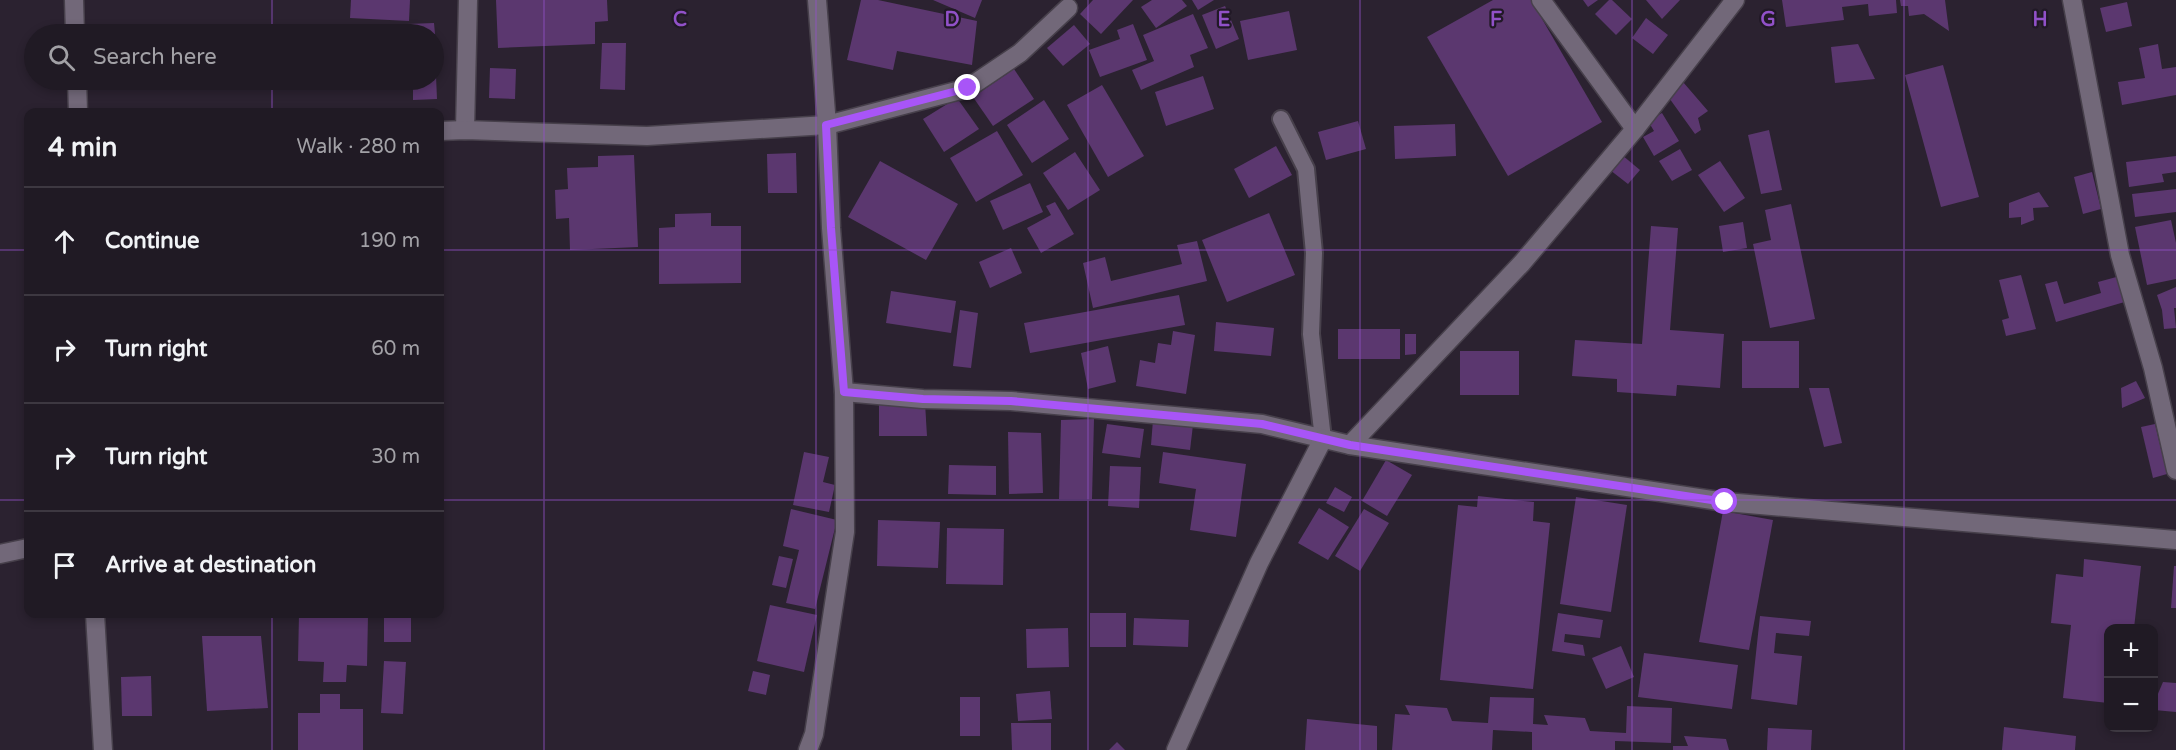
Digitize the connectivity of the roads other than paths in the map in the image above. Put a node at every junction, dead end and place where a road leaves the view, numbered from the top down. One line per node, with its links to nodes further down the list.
1 (74, 0): 8 (street)
2 (468, 0): 14 (street)
3 (817, 0): 12 (street)
4 (1541, 0): 13 (street)
5 (1735, 0): 13 (street)
6 (2072, 0): 19 (street)
7 (1068, 8): 12 (street)
8 (75, 24)
9 (77, 90): 10 (street)
10 (78, 108)
11 (1281, 119): 17 (lane)
12 (826, 125): 14 (street); 16 (street)
13 (1635, 129): 18 (street)
14 (465, 130): 15 (street)
15 (444, 131)
16 (844, 392): 17 (street); 25 (street)
17 (1323, 439): 18 (street); 26 (street)
18 (1350, 445): 20 (street)
19 (2176, 470)
20 (2176, 540)
21 (24, 549): 22 (street)
22 (0, 554)
23 (95, 618): 24 (street)
24 (103, 750)
25 (808, 750)
26 (1176, 750)

